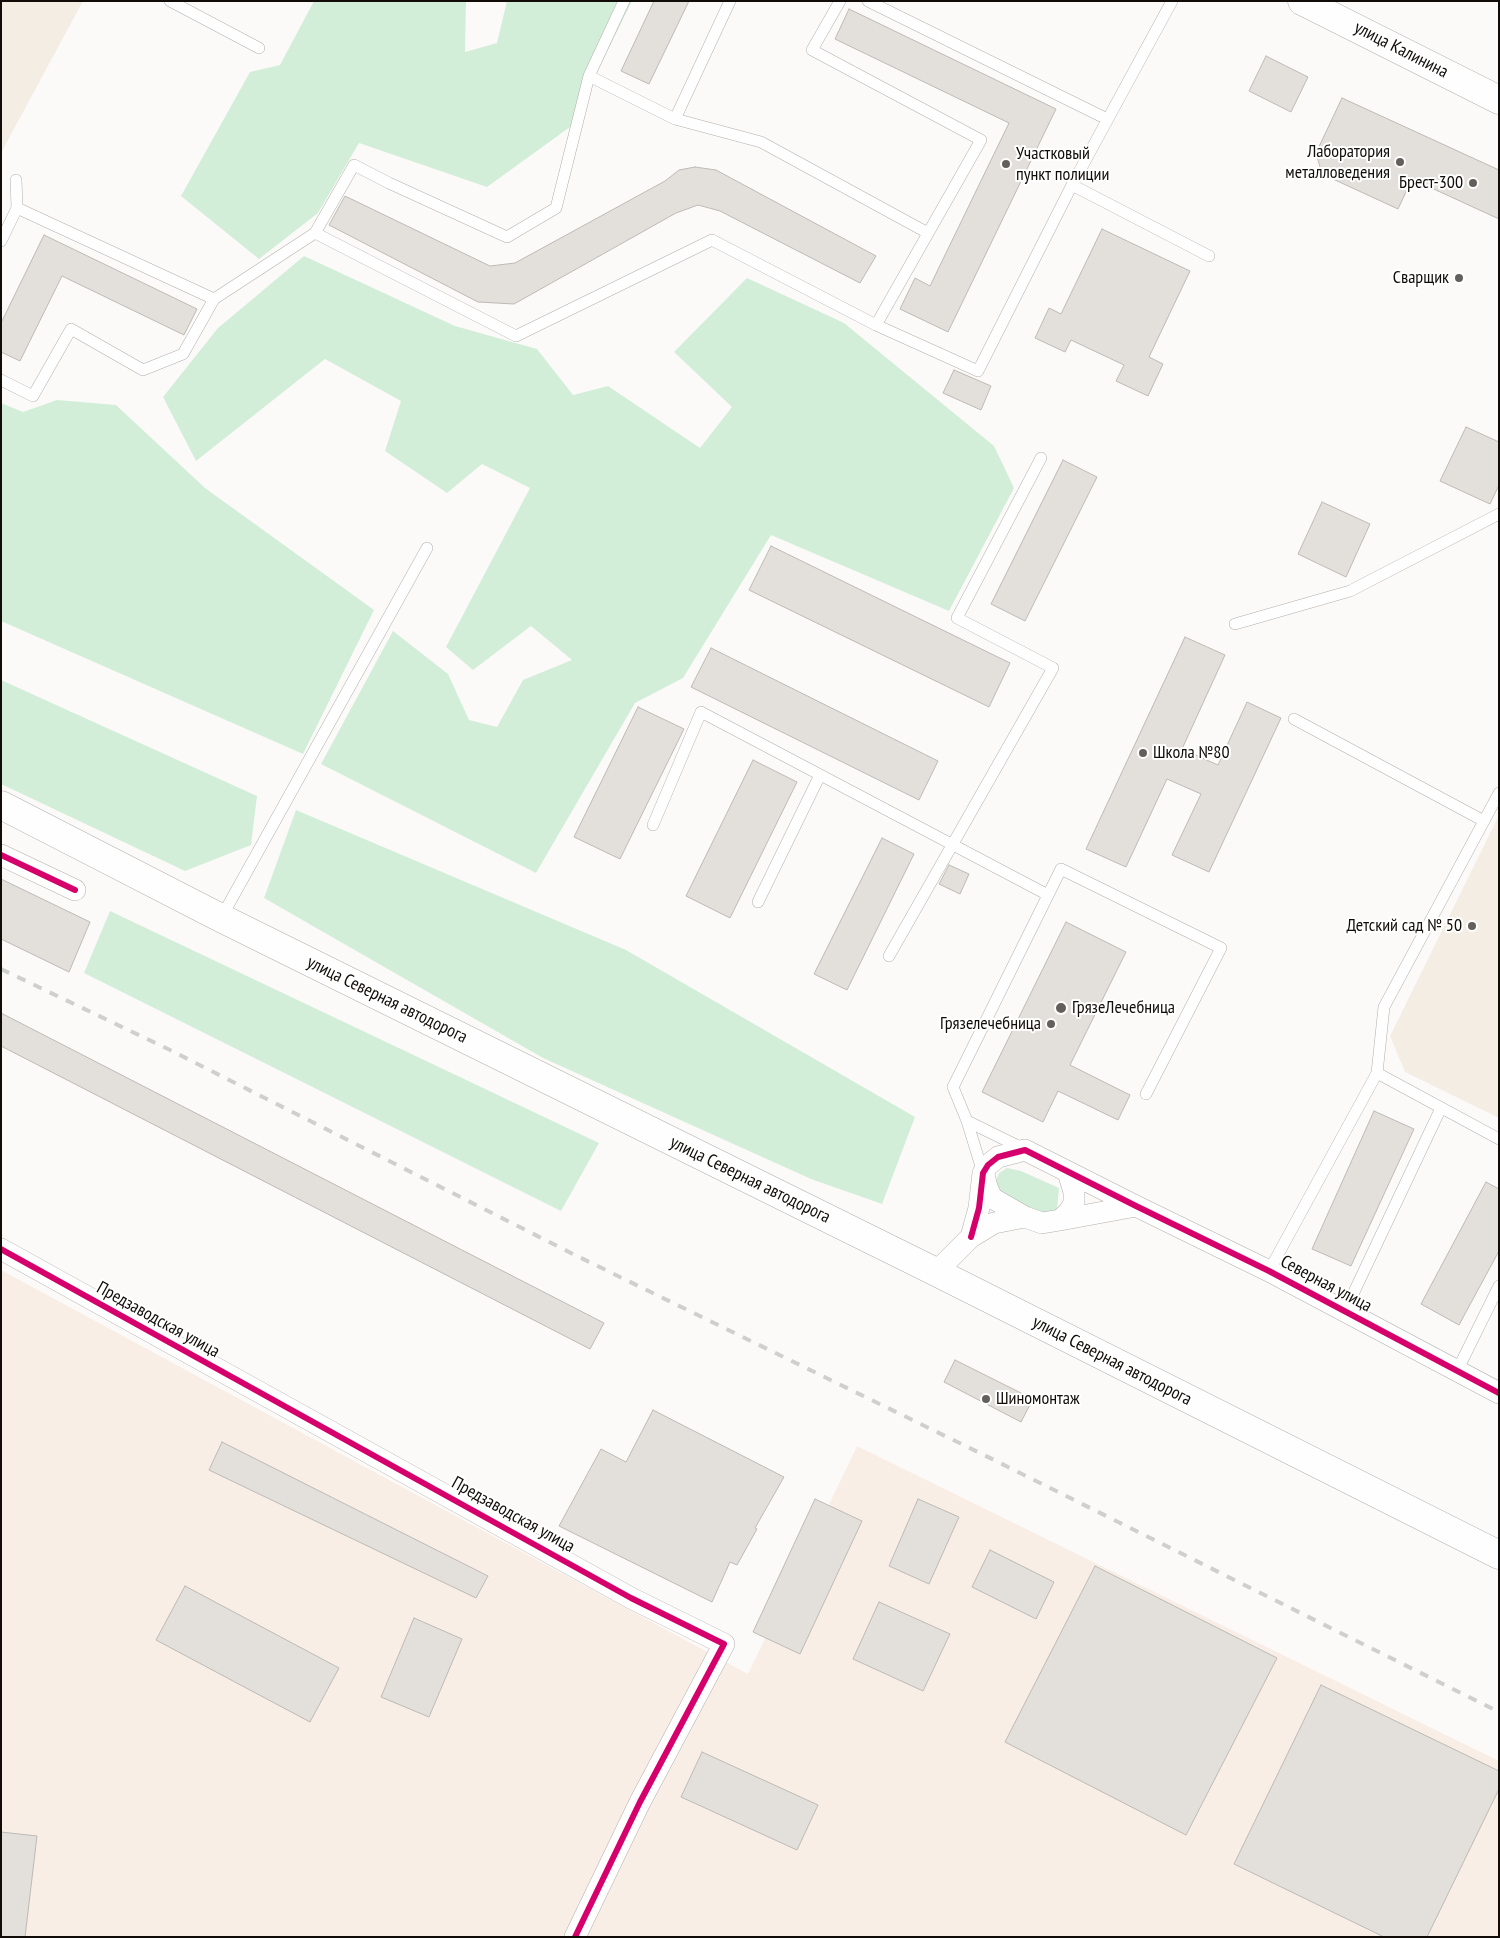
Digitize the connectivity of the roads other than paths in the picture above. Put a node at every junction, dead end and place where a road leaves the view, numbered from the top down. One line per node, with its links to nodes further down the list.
1 (170, 1): 8 (lane)
2 (624, 1): 9 (lane)
3 (730, 1): 12 (lane)
4 (840, 1): 17 (lane)
5 (868, 1): 11 (lane)
6 (1172, 1): 11 (lane)
7 (1302, 1): 10 (main road, улица Калинина)
8 (258, 48)
9 (589, 76): 12 (lane); 16 (lane)
10 (1499, 100)
11 (1107, 119): 14 (lane)
12 (675, 120): 17 (lane)
13 (16, 180): 15 (lane)
14 (1072, 185): 19 (lane); 21 (lane)
15 (17, 208): 18 (lane); 20 (lane)
16 (315, 233): 20 (lane); 21 (lane)
17 (928, 234): 21 (lane)
18 (1, 241)
19 (1209, 256)
20 (214, 299): 22 (lane)
21 (876, 325)
22 (1, 380)
23 (1041, 458): 33 (lane)
24 (1499, 514): 26 (lane)
25 (427, 548): 38 (lane)
26 (1235, 624)
27 (1294, 719): 31 (lane)
28 (820, 775): 32 (lane); 33 (lane); 37 (lane)
29 (1499, 793): 31 (lane)
30 (1, 805): 38 (main road, улица Северная автодорога)
31 (1484, 821): 40 (lane)
32 (653, 825)
33 (952, 845): 36 (lane); 39 (lane)
34 (1, 855): 35 (street)
35 (75, 890)
36 (1048, 895): 41 (lane); 43 (lane)
37 (758, 902)
38 (221, 918): 54 (main road, улица Северная автодорога)
39 (888, 956)
40 (1377, 1073): 42 (lane); 53 (lane)
41 (1146, 1094)
42 (1442, 1108): 44 (lane); 56 (lane)
43 (967, 1121): 45 (lane); 47 (lane)
44 (1499, 1139)
45 (1025, 1150): 46 (street); 47 (street)
46 (1068, 1172): 48 (street, Северная улица); 50 (street)
47 (983, 1173): 49 (street); 51 (street)
48 (1136, 1206): 50 (street); 53 (street, Северная улица)
49 (1025, 1217): 50 (street); 51 (street)
50 (1060, 1220)
51 (971, 1237): 54 (street)
52 (1, 1249): 60 (street, Предзаводская улица)
53 (1269, 1271): 56 (street, Северная улица)
54 (936, 1272): 59 (main road, улица Северная автодорога)
55 (1499, 1286): 57 (lane)
56 (1345, 1311): 57 (street, Северная улица)
57 (1457, 1371): 58 (street, Северная улица)
58 (1499, 1393)
59 (1499, 1555)
60 (575, 1937)

